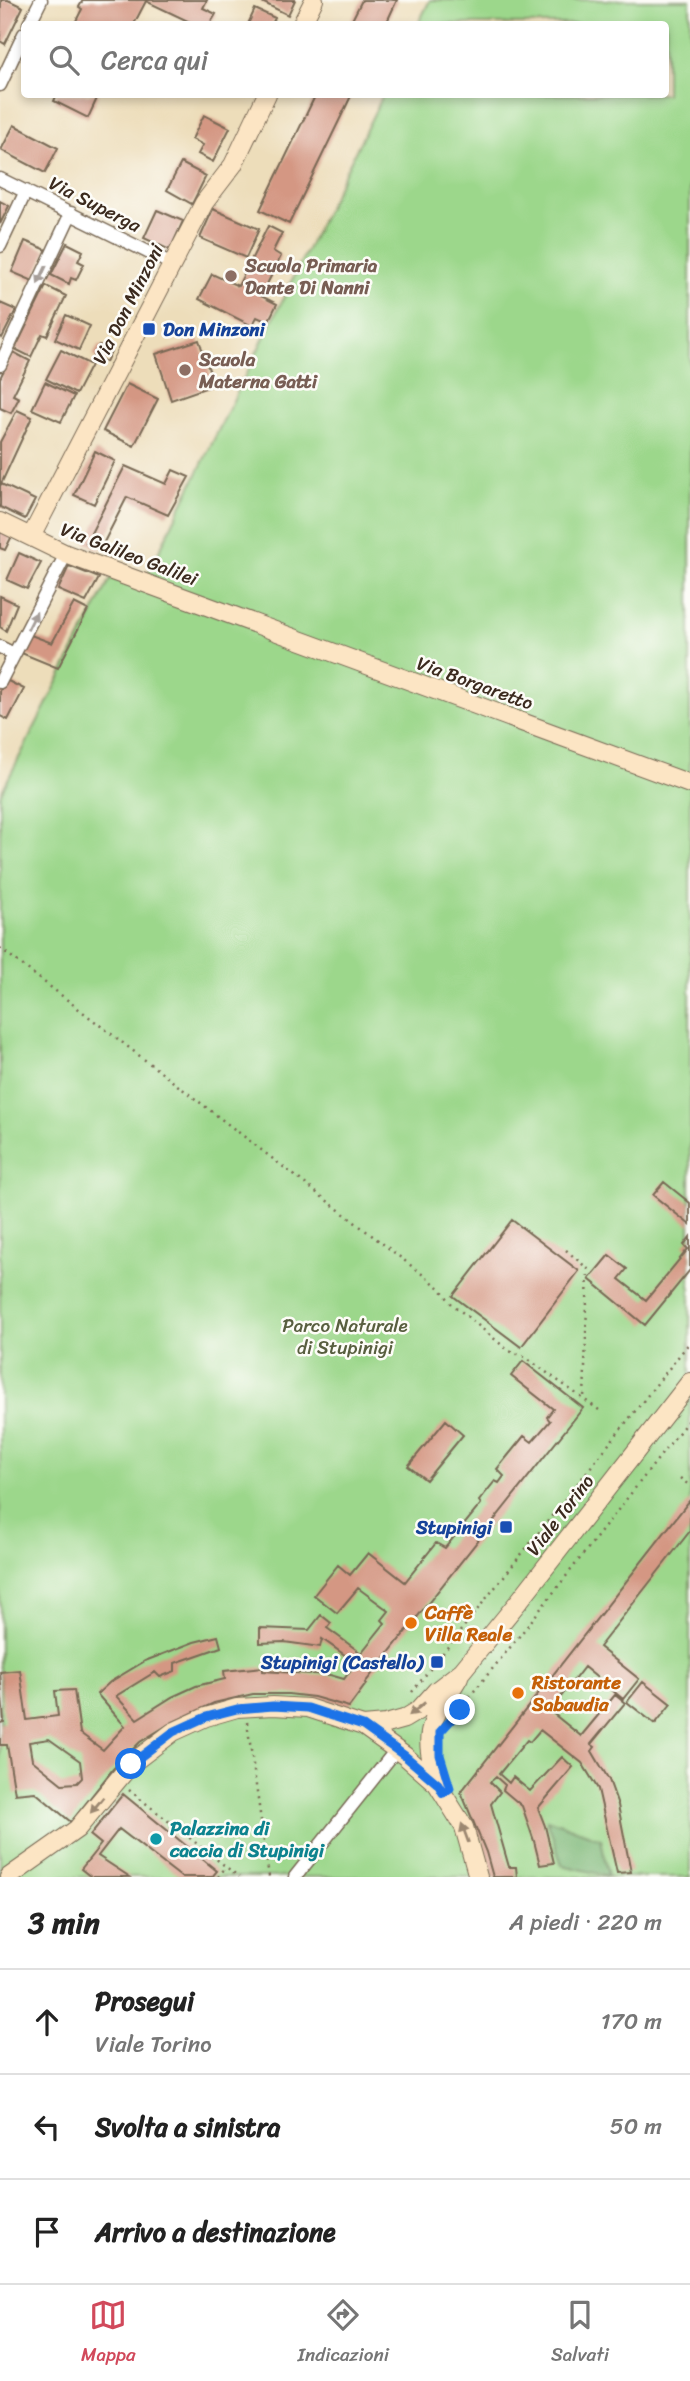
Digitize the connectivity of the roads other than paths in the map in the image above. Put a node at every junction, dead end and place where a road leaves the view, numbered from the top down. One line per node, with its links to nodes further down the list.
1 (41, 0): 3 (street)
2 (314, 0): 4 (street)
3 (30, 21)
4 (304, 21)
5 (21, 40): 6 (street)
6 (0, 85)
7 (265, 98): 12 (street, Via Don Minzoni)
8 (0, 179): 9 (street, Via Superga)
9 (26, 191): 10 (street, Via Superga); 11 (street)
10 (71, 213): 12 (street, Via Superga); 13 (street, one-way to 13)
11 (0, 246)
12 (172, 264): 15 (street, Via Don Minzoni)
13 (0, 365)
14 (0, 522): 15 (street, Via Galileo Galilei)
15 (31, 537): 16 (street, Via Galileo Galilei)
16 (66, 554): 17 (street, Via Galileo Galilei); 19 (street, one-way to 16)
17 (245, 621): 21 (street, Via Borgaretto)
18 (0, 647): 19 (street)
19 (14, 654): 20 (street)
20 (0, 682)
21 (690, 784)
22 (690, 1382): 23 (street, Viale Torino)
23 (462, 1671): 24 (street, one-way to 24); 26 (street)
24 (363, 1726): 25 (street); 27 (street, one-way to 27)
25 (396, 1749): 26 (street); 28 (street)
26 (438, 1784): 29 (street, one-way to 26)
27 (9, 1877)
28 (295, 1877)
29 (478, 1877)

